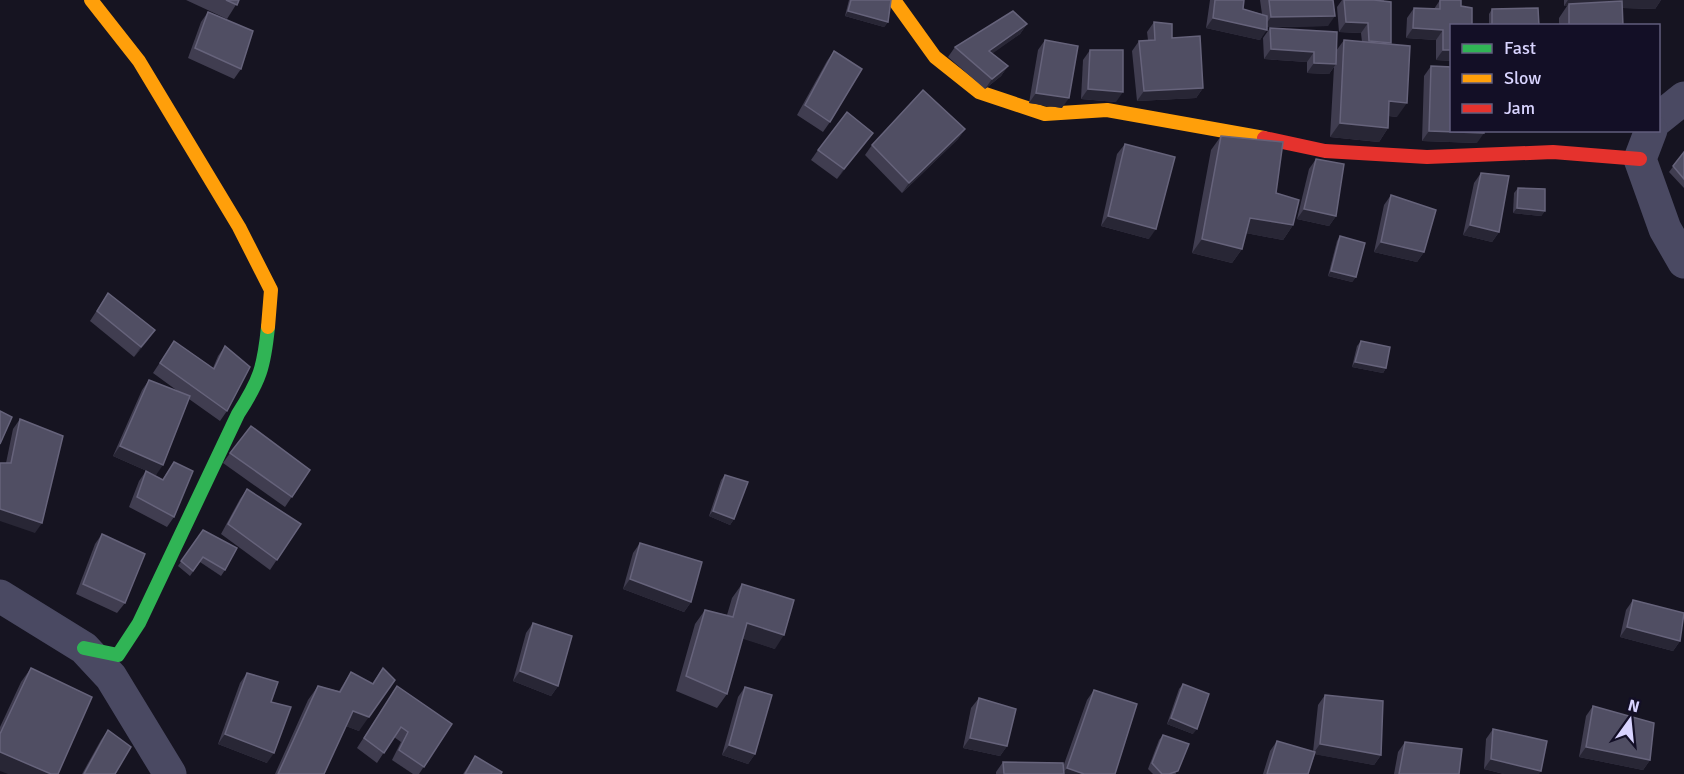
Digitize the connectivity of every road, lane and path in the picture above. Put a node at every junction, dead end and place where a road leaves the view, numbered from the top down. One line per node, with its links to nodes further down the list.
1 (91, 0): 8 (street)
2 (897, 1): 5 (street)
3 (1684, 98): 4 (street)
4 (1660, 118)
5 (1646, 145): 6 (street)
6 (1684, 262)
7 (0, 596): 8 (street)
8 (84, 648): 9 (street)
9 (170, 774)

